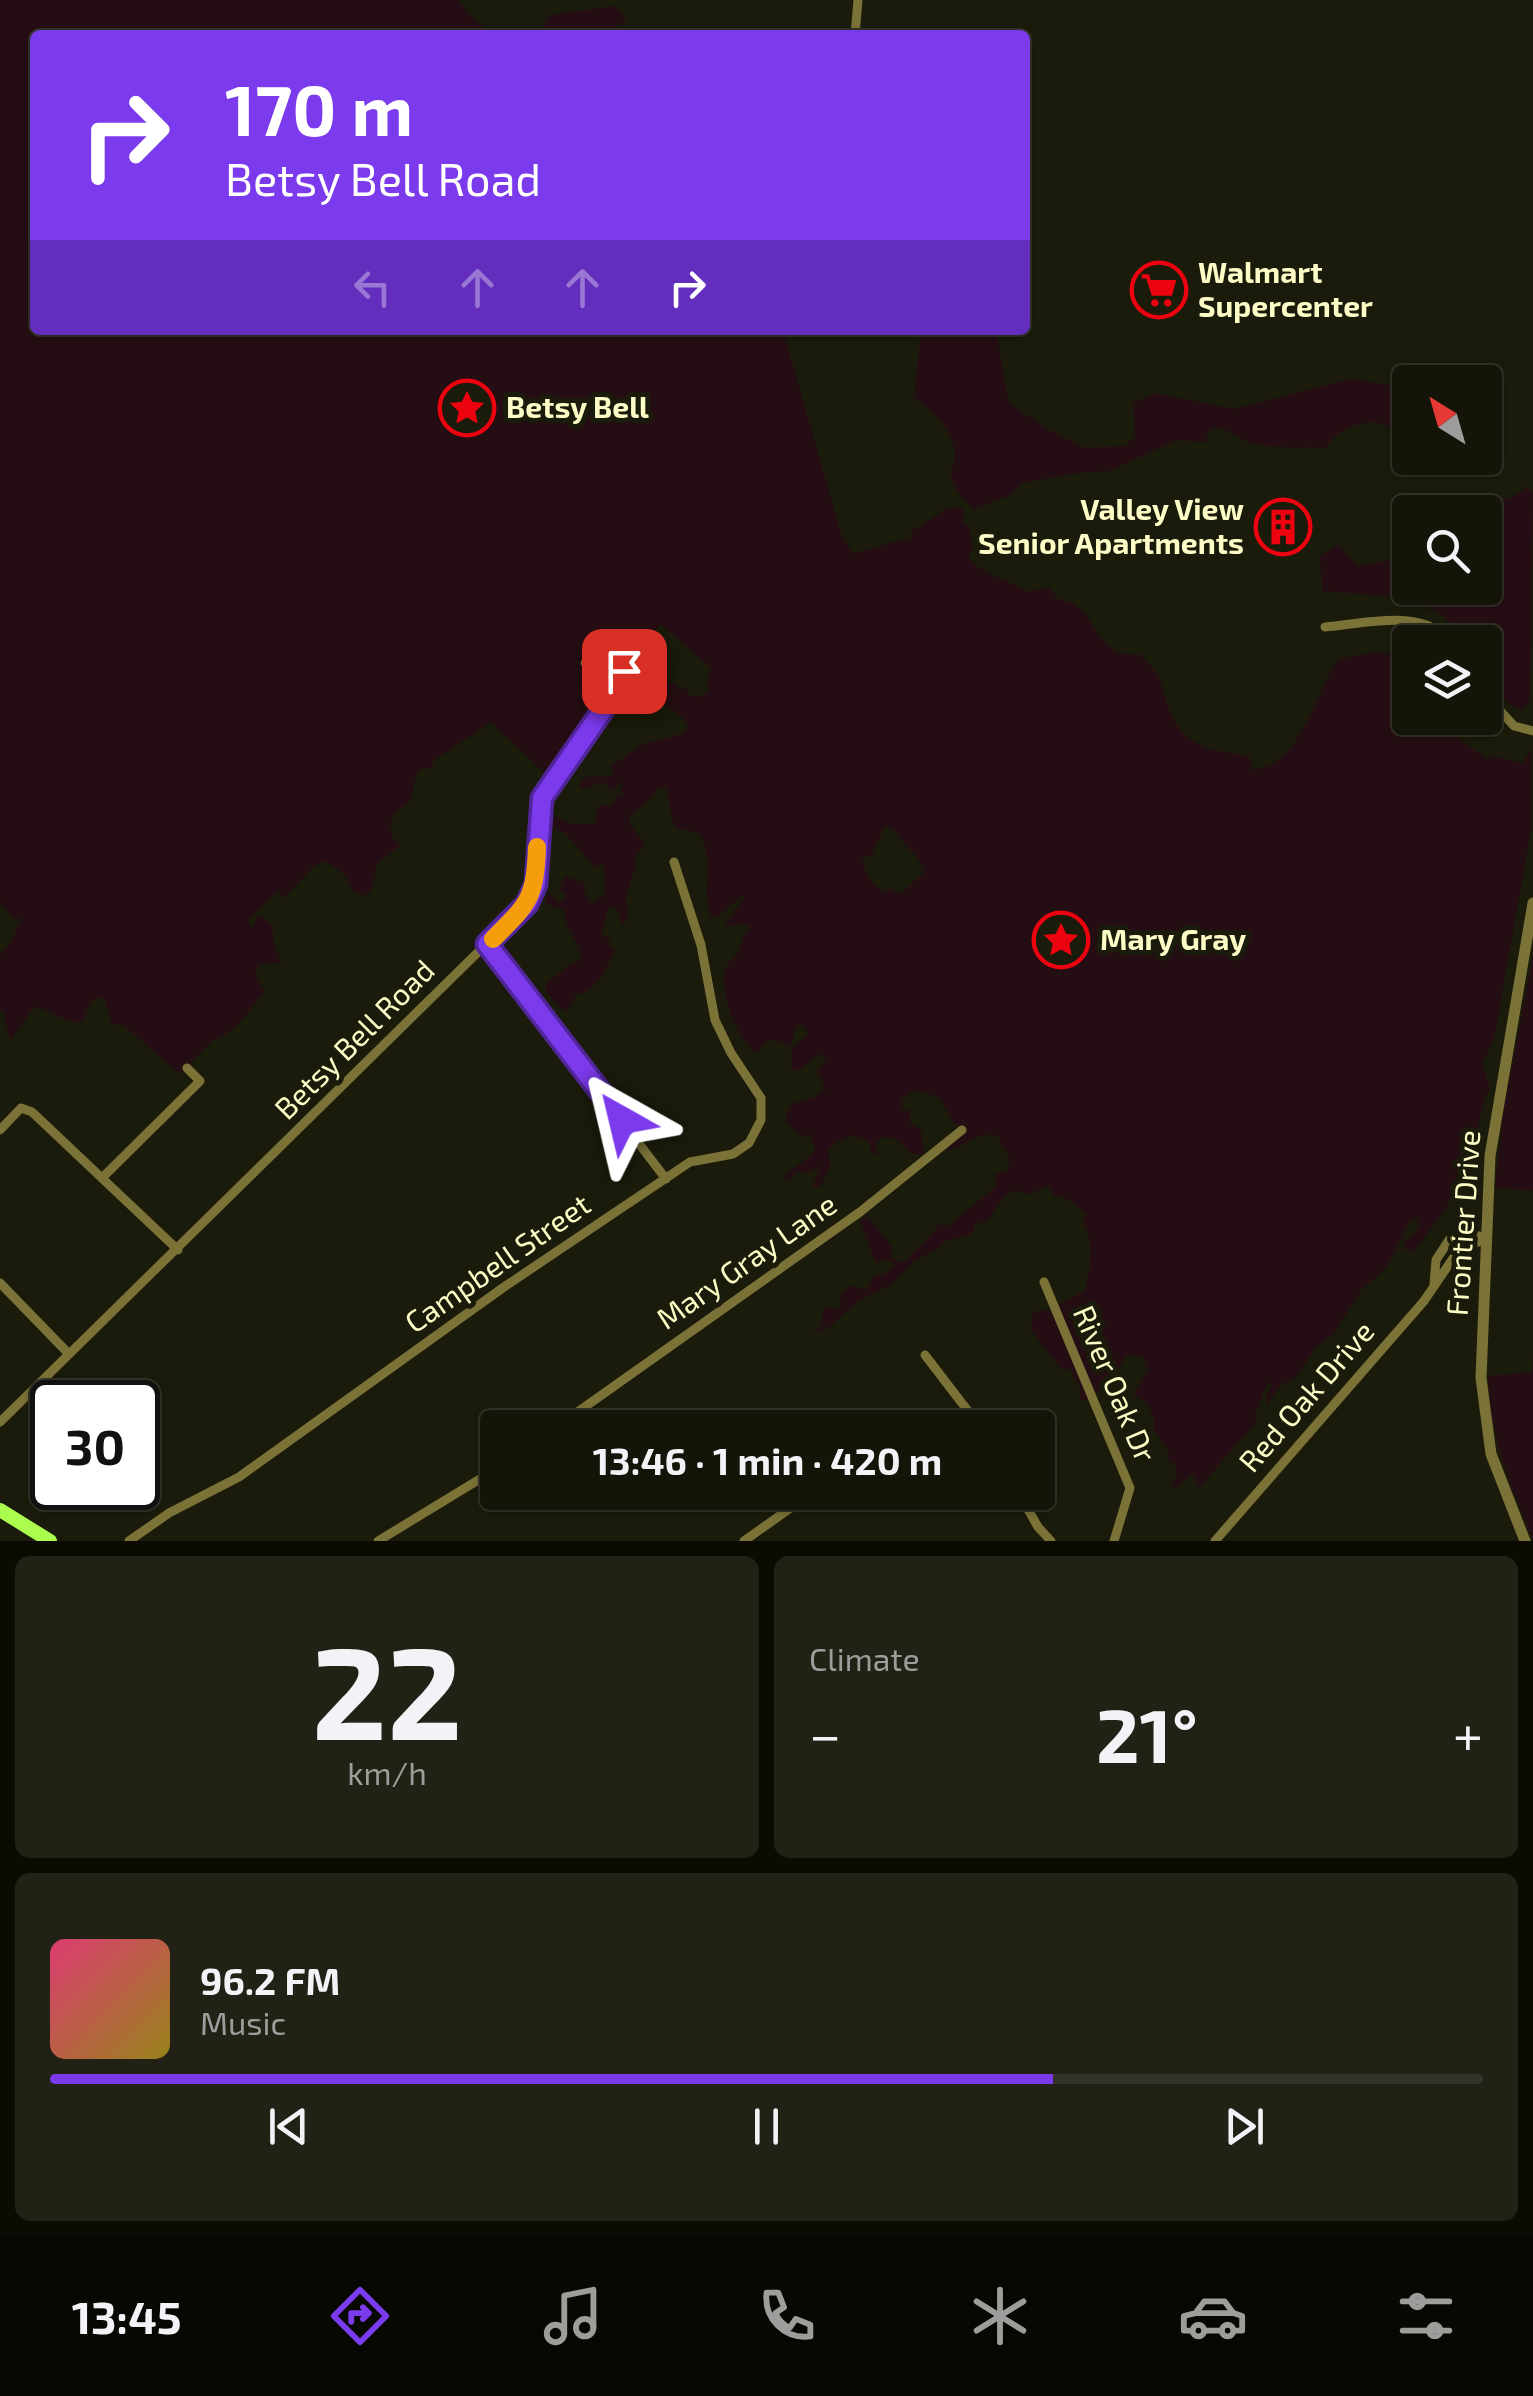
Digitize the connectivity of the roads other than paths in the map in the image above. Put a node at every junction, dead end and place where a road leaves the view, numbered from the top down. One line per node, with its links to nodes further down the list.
1 (858, 0): 2 (street)
2 (855, 30)
3 (1425, 625): 4 (street)
4 (1325, 627)
5 (585, 663): 10 (street, Betsy Bell Road)
6 (1502, 713): 7 (street)
7 (1533, 731)
8 (674, 862): 15 (street, Campbell Street)
9 (1533, 903): 16 (street, Frontier Drive)
10 (487, 944): 15 (street); 17 (street, Betsy Bell Road)
11 (187, 1068): 14 (street)
12 (0, 1130): 14 (street)
13 (962, 1130): 23 (street, Mary Gray Lane)
14 (102, 1178): 17 (street)
15 (666, 1179): 31 (street, Campbell Street)
16 (1484, 1238): 20 (street, Red Oak Drive); 20 (street, Red Oak Drive); 37 (street, Frontier Drive)
17 (178, 1250): 21 (street, Betsy Bell Road)
18 (1044, 1282): 35 (street, River Oak Dr)
19 (0, 1283): 21 (street)
20 (1434, 1284): 36 (street, Red Oak Drive)
21 (68, 1352): 25 (street, Betsy Bell Road)
22 (925, 1355): 24 (street)
23 (580, 1410)
24 (966, 1410)
25 (0, 1422)
26 (480, 1479): 32 (street)
27 (0, 1510): 30 (main road)
28 (788, 1510): 33 (street)
29 (1030, 1510): 34 (street)
30 (50, 1541)
31 (128, 1541)
32 (378, 1541)
33 (744, 1541)
34 (1051, 1541)
35 (1114, 1541)
36 (1215, 1541)
37 (1526, 1541)

